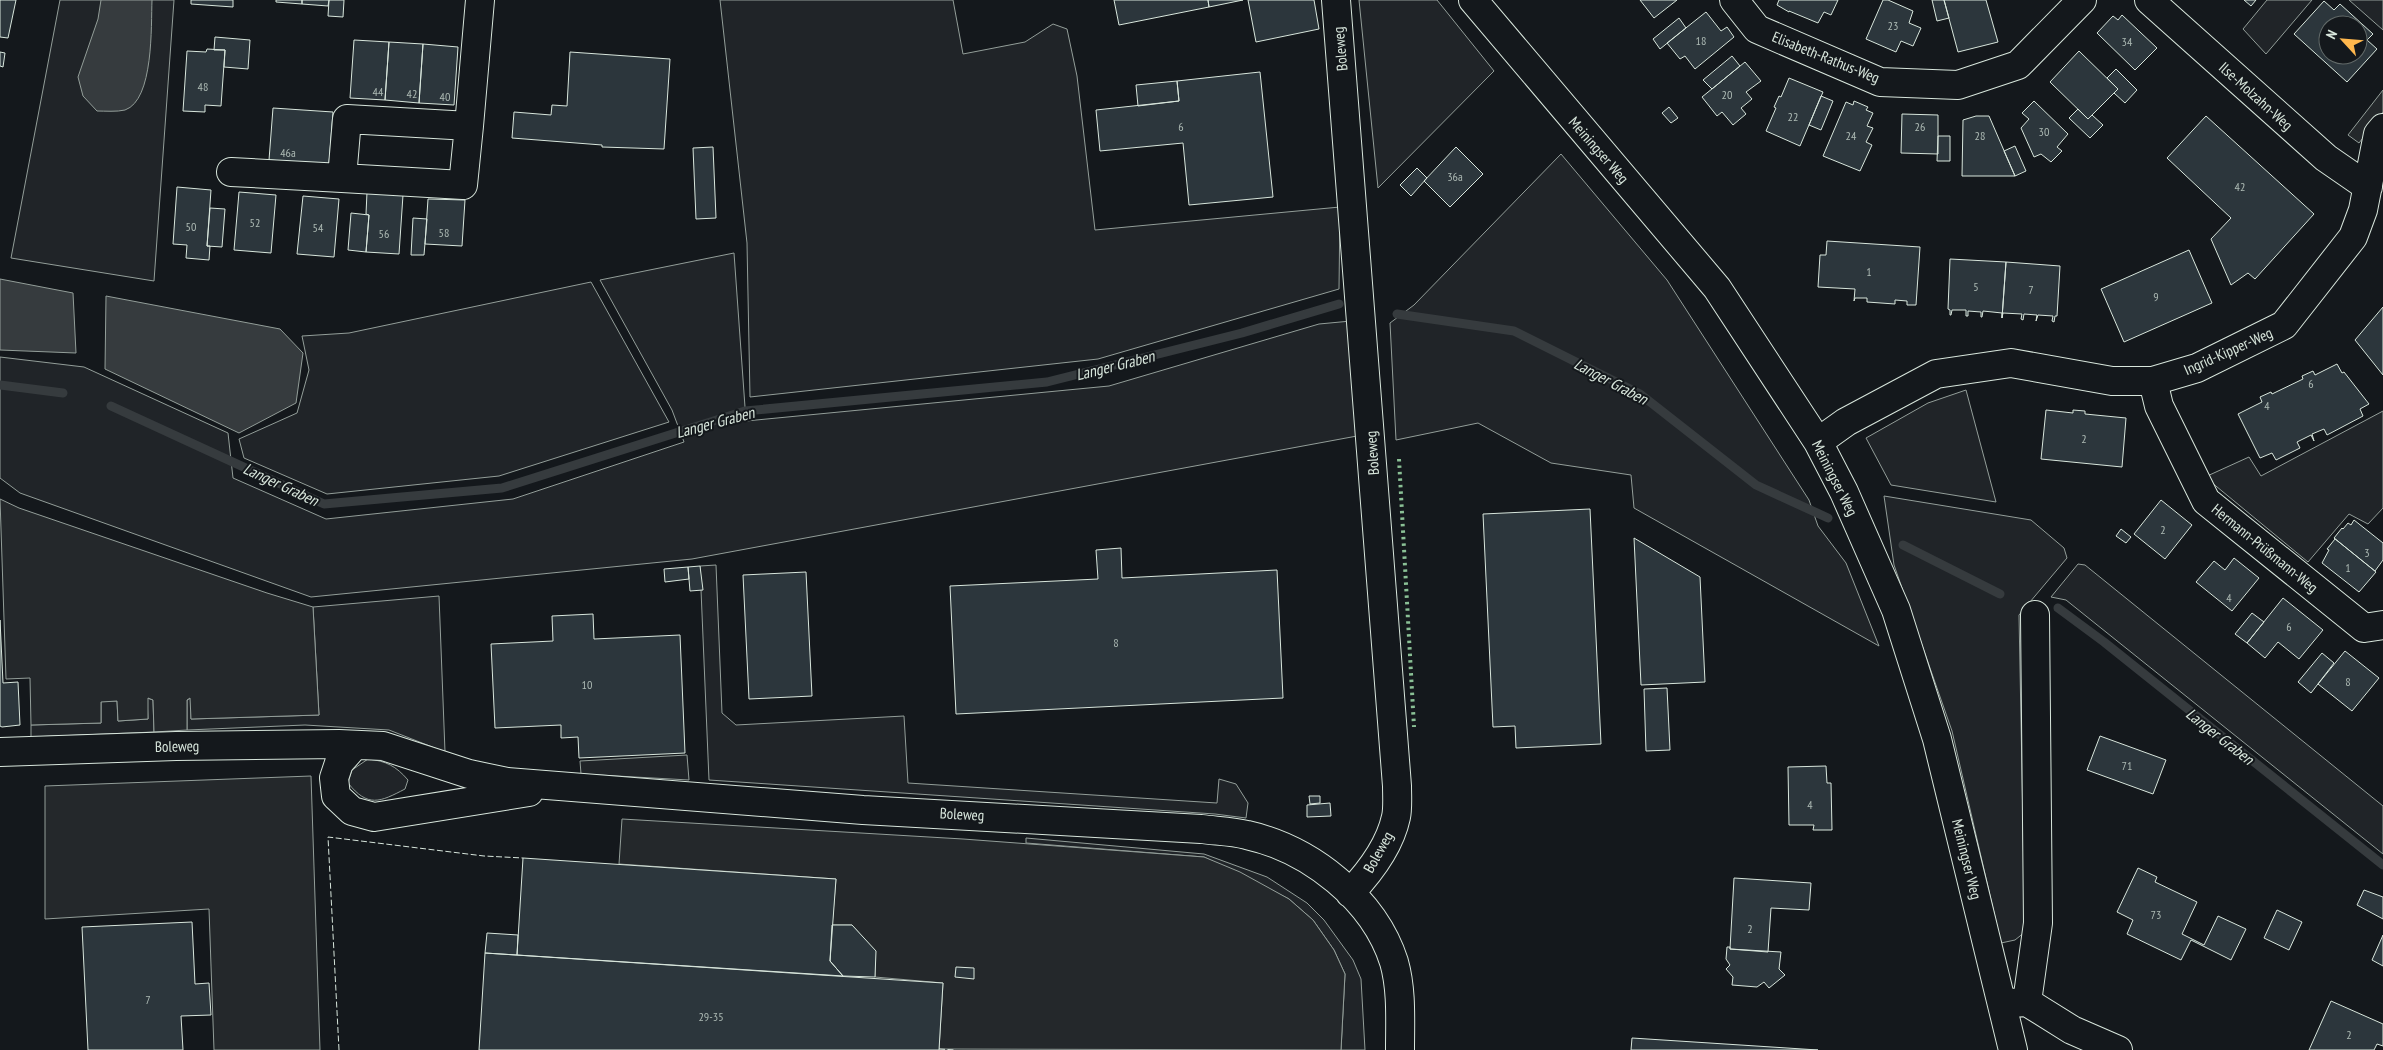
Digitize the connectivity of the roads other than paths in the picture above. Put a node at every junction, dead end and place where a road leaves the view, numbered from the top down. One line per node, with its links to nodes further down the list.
1 (480, 0): 7 (street)
2 (1336, 0): 19 (street, Boleweg)
3 (1473, 0): 13 (street, Meiningser Weg)
4 (1734, 0): 5 (street, Elisabeth-Rathus-Weg)
5 (2082, 0)
6 (2149, 0): 11 (street, Ilse-Molzahn-Weg)
7 (469, 126): 10 (street); 10 (street)
8 (2383, 128): 11 (street, Ingrid-Kipper-Weg)
9 (231, 172): 10 (street)
10 (342, 178)
11 (2368, 187): 12 (street, Ingrid-Kipper-Weg)
12 (2153, 381): 13 (street, Ingrid-Kipper-Weg); 15 (street, Hermann-Prüßmann-Weg)
13 (1818, 442): 20 (street, Meiningser Weg)
14 (2035, 615): 20 (street, Meiningser Weg)
15 (2383, 625)
16 (354, 745): 17 (street, Boleweg); 18 (street, Boleweg); 18 (street, Boleweg)
17 (0, 752)
18 (557, 787): 19 (street, Boleweg)
19 (1350, 892): 21 (street, Boleweg)
20 (2014, 1003): 22 (street, Meiningser Weg); 23 (street)
21 (1400, 1050)
22 (2013, 1050)
23 (2118, 1050)

